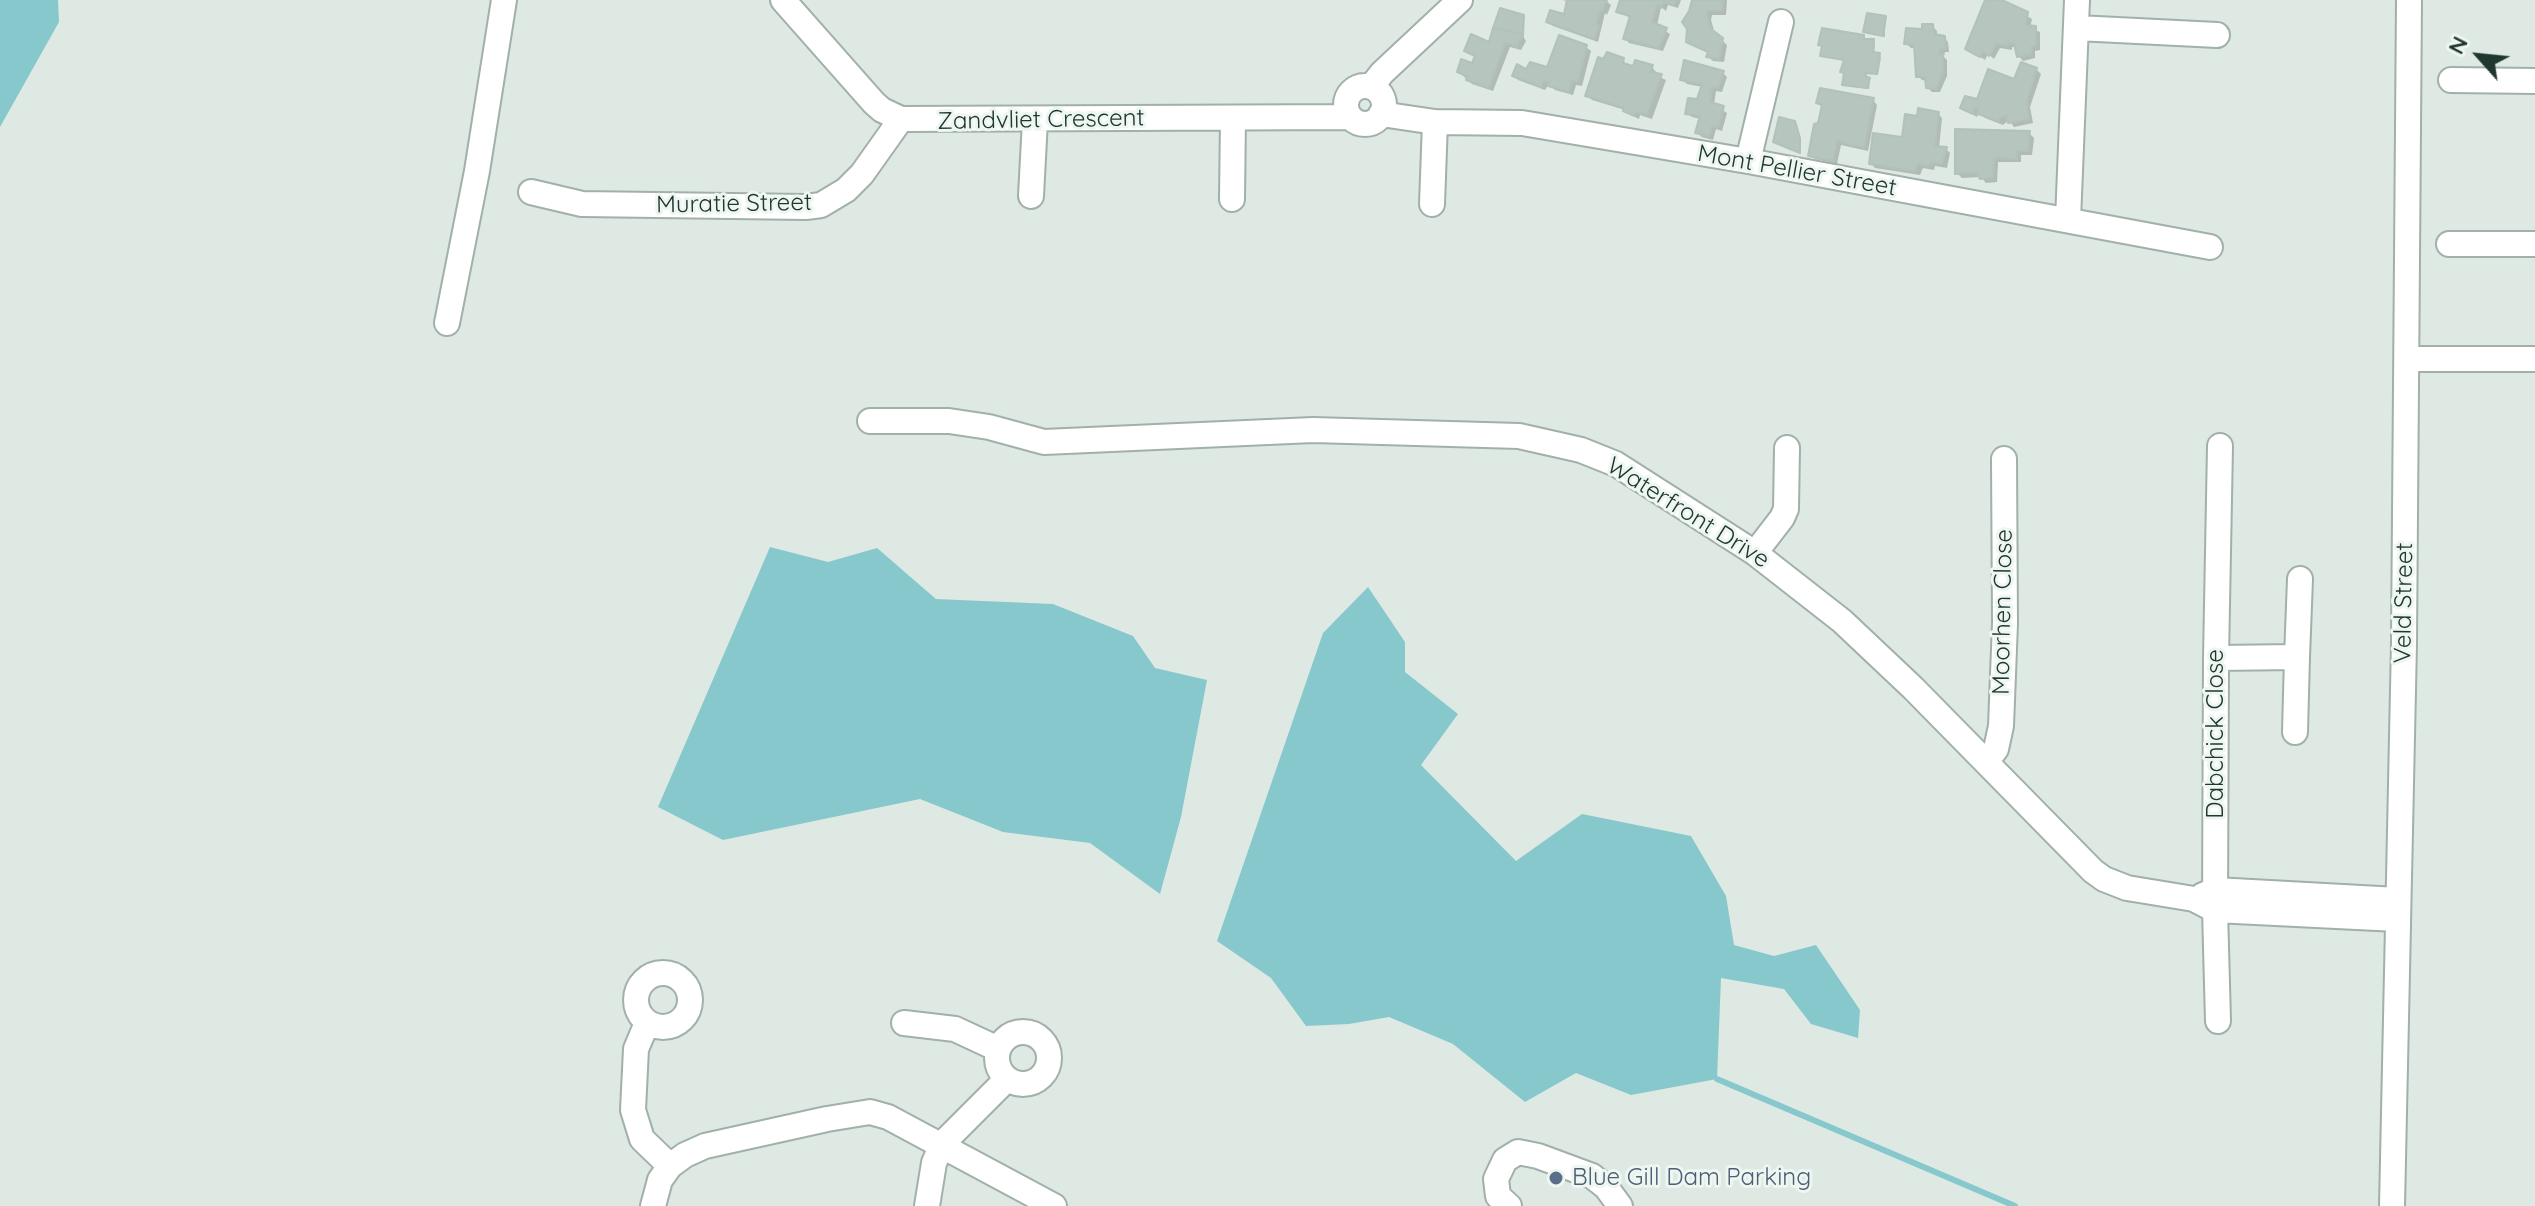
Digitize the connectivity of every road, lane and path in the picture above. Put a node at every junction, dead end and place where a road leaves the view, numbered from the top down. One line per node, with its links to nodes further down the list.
1 (504, 0): 27 (street)
2 (783, 0): 15 (street)
3 (1460, 0): 11 (street)
4 (2077, 0): 7 (street)
5 (2409, 0): 28 (street, Veld Street)
6 (1781, 22): 18 (street)
7 (2077, 28): 8 (street); 23 (street)
8 (2217, 35)
9 (2451, 80): 10 (street)
10 (2535, 81)
11 (1371, 87): 12 (street); 13 (street)
12 (1381, 114): 13 (street); 17 (street, Mont Pellier Street)
13 (1350, 117): 14 (street, Zandvliet Crescent)
14 (1233, 118): 16 (street, Zandvliet Crescent); 21 (street)
15 (901, 119): 16 (street, Zandvliet Crescent); 19 (street, Muratie Street)
16 (1035, 120): 20 (street)
17 (1435, 122): 18 (street, Mont Pellier Street); 22 (street)
18 (1748, 161): 23 (street, Mont Pellier Street)
19 (531, 192)
20 (1031, 196)
21 (1232, 199)
22 (1432, 204)
23 (2068, 220): 26 (street, Mont Pellier Street)
24 (2449, 244): 25 (street)
25 (2535, 244)
26 (2210, 247)
27 (447, 323)
28 (2407, 359): 29 (street); 41 (street, Veld Street)
29 (2535, 359)
30 (870, 421): 34 (street, Waterfront Drive)
31 (2220, 446): 37 (street, Dabchick Close)
32 (1787, 448): 34 (street)
33 (2004, 459): 39 (street, Moorhen Close)
34 (1755, 553): 39 (street, Waterfront Drive)
35 (2300, 579): 36 (street)
36 (2297, 657): 37 (street); 38 (street)
37 (2216, 658): 40 (street, Dabchick Close)
38 (2295, 732)
39 (1986, 762): 40 (street, Waterfront Drive)
40 (2208, 900): 41 (street, Waterfront Drive); 42 (street, Dabchick Close)
41 (2398, 910): 54 (street, Veld Street)
42 (2218, 1021)
43 (647, 1023): 48 (street)
44 (904, 1023): 45 (street)
45 (998, 1049): 46 (street); 46 (street)
46 (1007, 1079): 47 (street)
47 (942, 1144): 48 (street); 50 (street); 51 (street)
48 (670, 1166): 49 (street)
49 (653, 1206)
50 (927, 1206)
51 (1054, 1206)
52 (1509, 1206): 53 (street)
53 (1620, 1206)
54 (2392, 1206)

